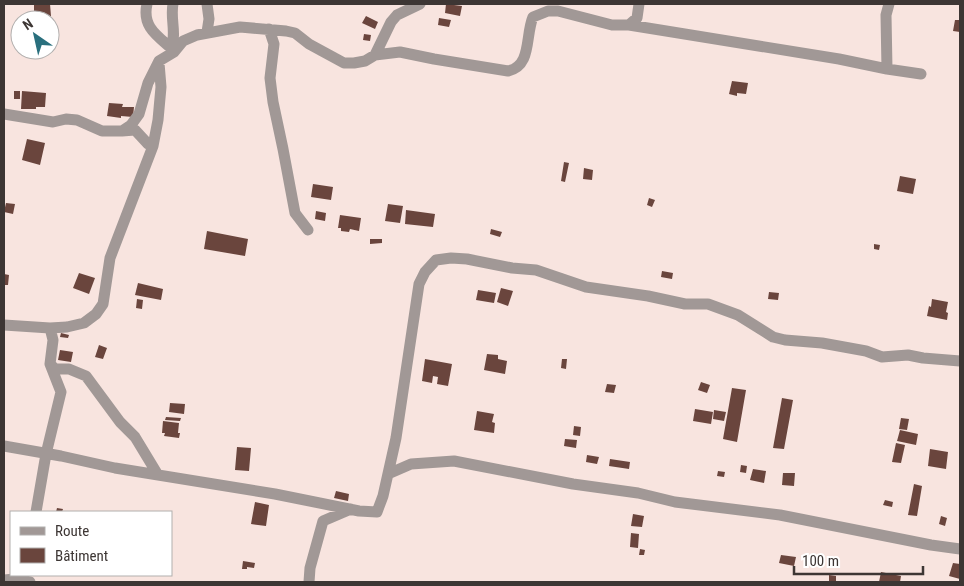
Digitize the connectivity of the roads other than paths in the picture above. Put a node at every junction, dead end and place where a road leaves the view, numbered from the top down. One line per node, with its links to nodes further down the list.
1 (147, 4): 10 (street)
2 (173, 4): 10 (street)
3 (207, 4): 9 (street)
4 (420, 4): 11 (street)
5 (639, 4): 7 (street)
6 (889, 4): 13 (street)
7 (630, 25): 11 (street); 13 (street)
8 (269, 29): 9 (street); 11 (street); 18 (street)
9 (207, 32): 10 (street)
10 (172, 50): 12 (street)
11 (375, 55)
12 (159, 61): 16 (street); 17 (street)
13 (887, 69): 14 (street)
14 (921, 74)
15 (4, 114): 16 (street)
16 (122, 131): 17 (street)
17 (153, 146): 20 (street)
18 (308, 230)
19 (4, 325): 20 (street)
20 (50, 328): 22 (street)
21 (960, 361): 25 (street)
22 (50, 364): 24 (street); 26 (street)
23 (4, 446): 24 (street)
24 (46, 454): 26 (street); 28 (street)
25 (388, 474): 27 (street); 29 (street)
26 (158, 475): 27 (street)
27 (351, 509): 32 (street)
28 (36, 511)
29 (960, 549)
30 (13, 579): 31 (street)
31 (30, 582)
32 (309, 582)

